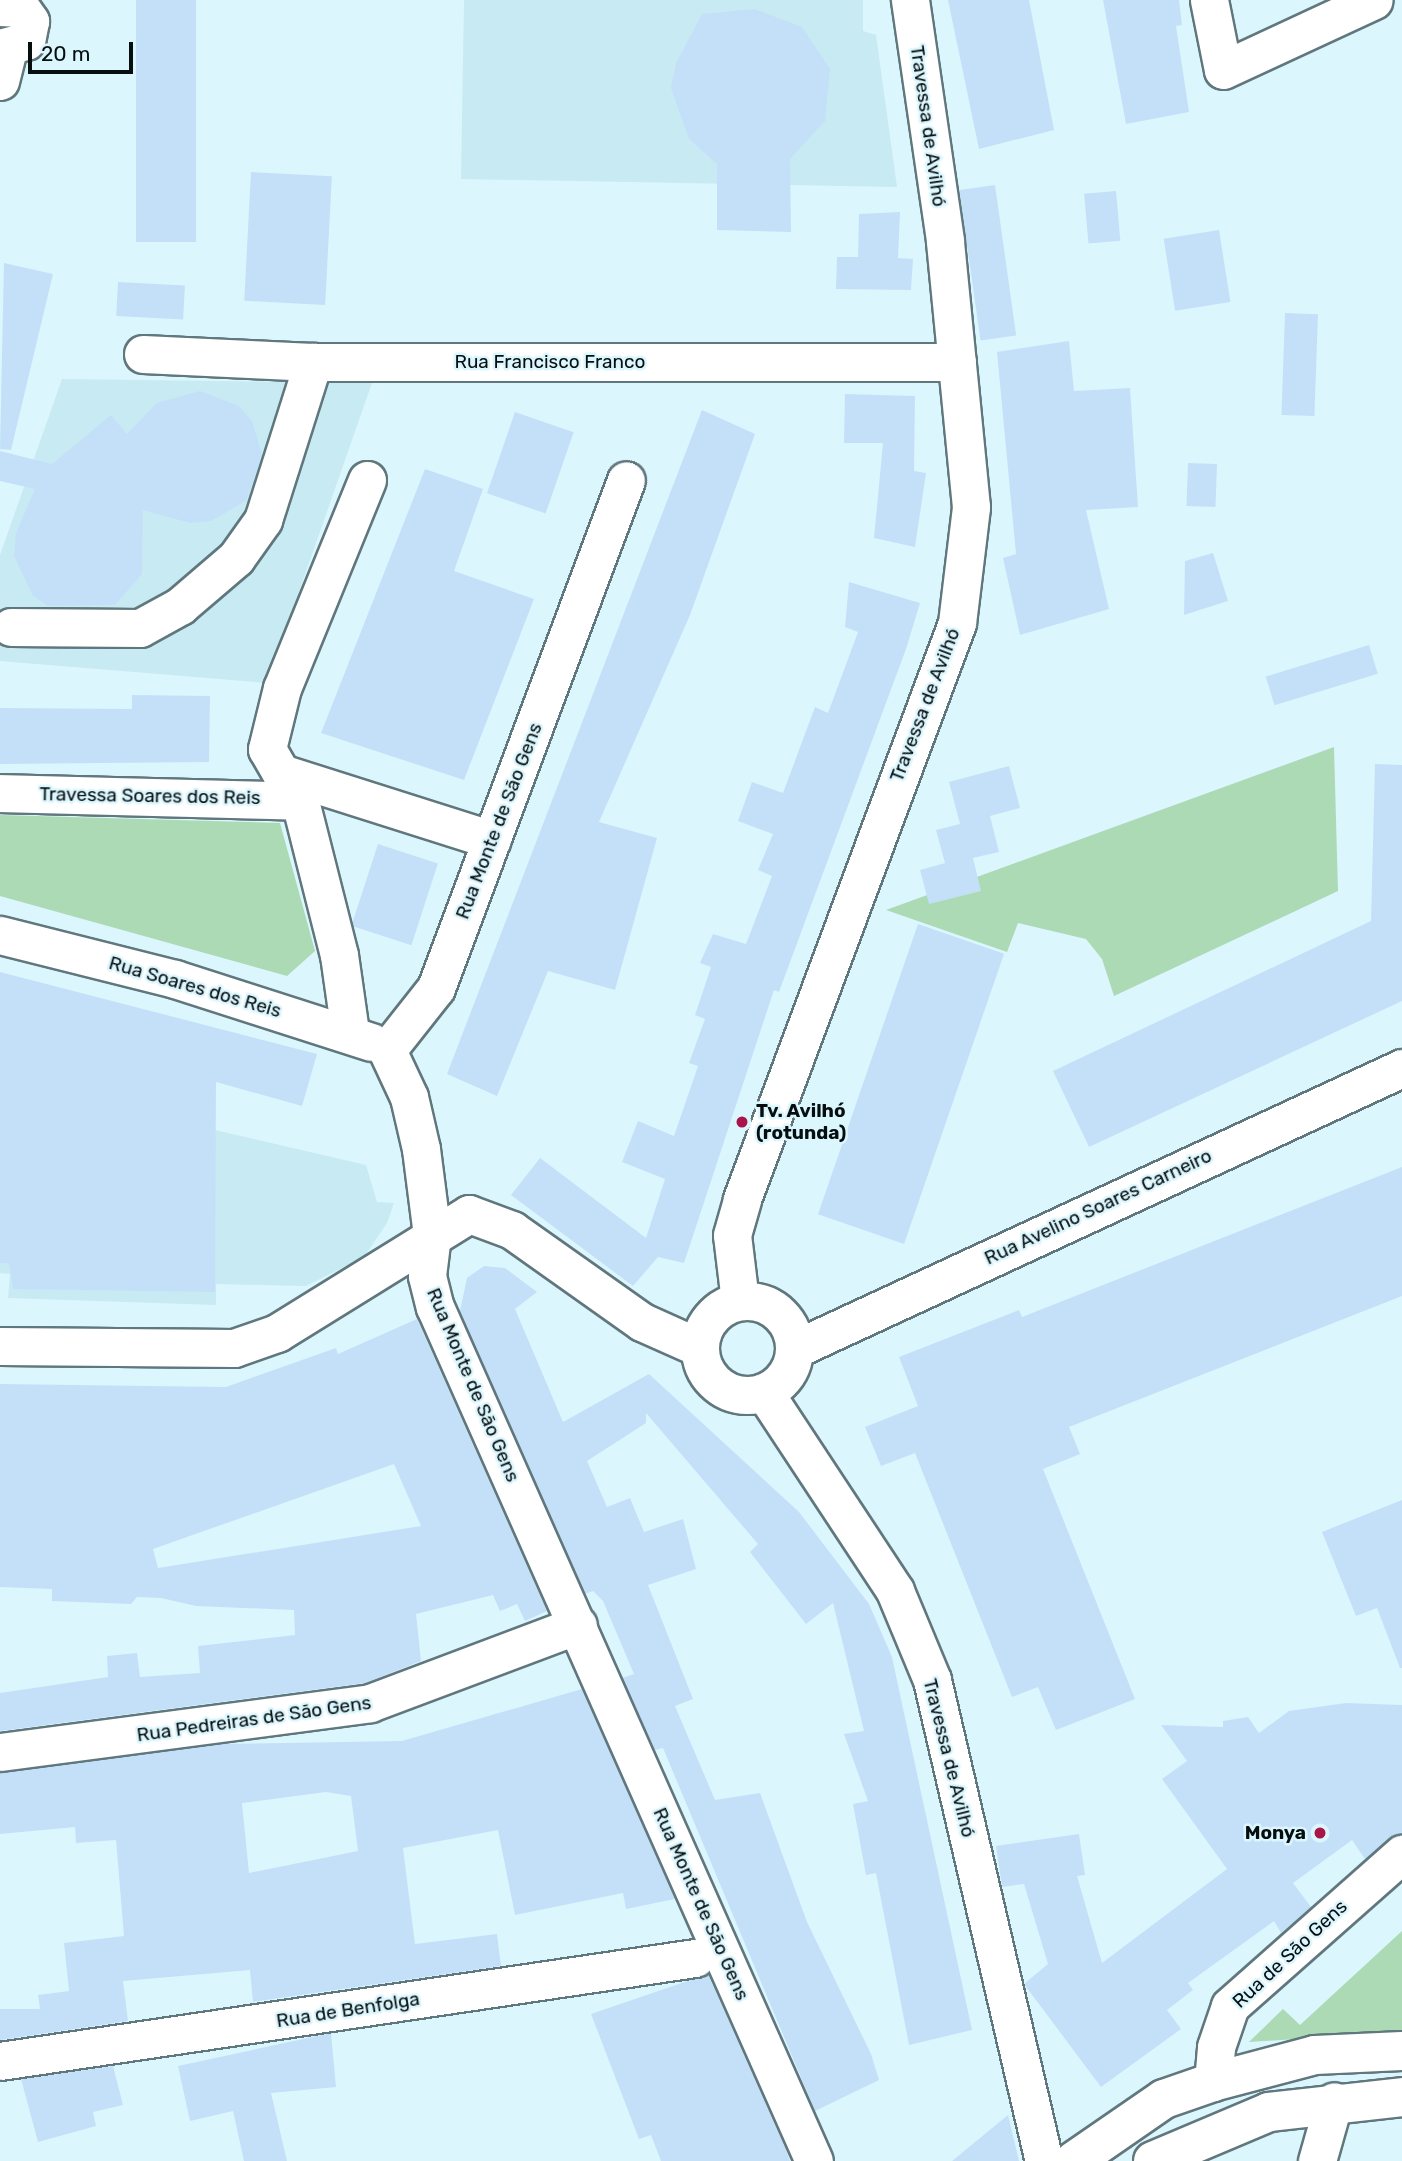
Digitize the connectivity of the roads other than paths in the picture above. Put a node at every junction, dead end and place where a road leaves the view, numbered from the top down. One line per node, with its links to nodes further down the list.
1 (910, 0): 8 (street, Travessa de Avilhó)
2 (1209, 0): 3 (street)
3 (1374, 0)
4 (27, 9): 5 (street)
5 (3, 60)
6 (143, 354): 7 (street, Rua Francisco Franco)
7 (313, 362): 8 (street, Rua Francisco Franco); 11 (street)
8 (957, 362): 20 (street, Travessa de Avilhó)
9 (367, 480): 13 (street)
10 (626, 480): 14 (street, Rua Monte de São Gens)
11 (11, 627)
12 (0, 793): 13 (street, Travessa Soares dos Reis)
13 (313, 793): 14 (street); 16 (street)
14 (492, 840): 17 (street, Rua Monte de São Gens)
15 (0, 935): 16 (street, Rua Soares dos Reis)
16 (350, 1032): 17 (street, Rua Soares dos Reis)
17 (387, 1050): 19 (street, Rua Monte de São Gens)
18 (1402, 1068): 23 (street, Rua Avelino Soares Carneiro)
19 (432, 1236): 21 (street); 22 (street); 25 (street, Rua Monte de São Gens)
20 (740, 1301): 22 (street); 23 (street)
21 (6, 1339)
22 (698, 1347): 24 (street)
23 (795, 1349): 24 (street)
24 (764, 1392): 35 (street, Travessa de Avilhó)
25 (578, 1625): 26 (street, Rua Pedreiras de São Gens); 34 (street, Rua Monte de São Gens)
26 (0, 1752)
27 (1402, 1854): 31 (street, Rua de São Gens)
28 (695, 1958): 30 (street, Rua de Benfolga)
29 (1402, 2051): 31 (main road)
30 (0, 2061)
31 (1213, 2082): 36 (main road)
32 (1402, 2097): 33 (main road)
33 (1334, 2101): 37 (main road); 38 (street)
34 (814, 2161)
35 (1044, 2161)
36 (1074, 2161)
37 (1153, 2161)
38 (1317, 2161)

